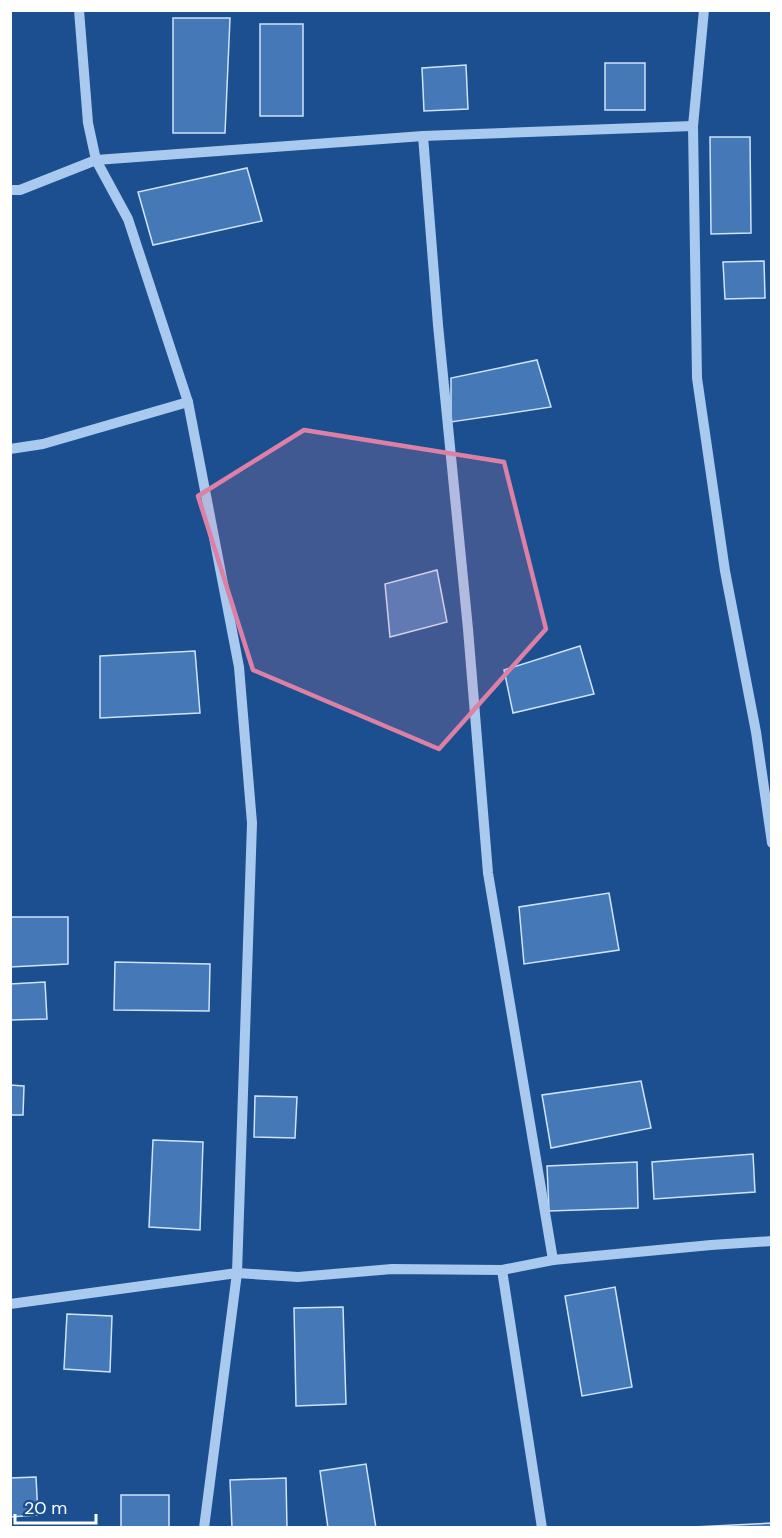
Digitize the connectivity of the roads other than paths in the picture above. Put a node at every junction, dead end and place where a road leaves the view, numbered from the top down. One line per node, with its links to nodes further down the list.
1 (79, 10): 5 (street)
2 (704, 10): 3 (street)
3 (693, 126): 4 (street); 9 (street)
4 (423, 136): 5 (street); 11 (street)
5 (96, 160): 6 (street); 7 (street)
6 (10, 190)
7 (188, 402): 8 (street); 13 (street)
8 (10, 449)
9 (771, 843)
10 (771, 1241): 11 (street)
11 (553, 1260): 12 (street)
12 (502, 1270): 13 (street); 16 (street)
13 (237, 1273): 14 (street); 15 (street)
14 (10, 1304)
15 (204, 1527)
16 (542, 1527)

